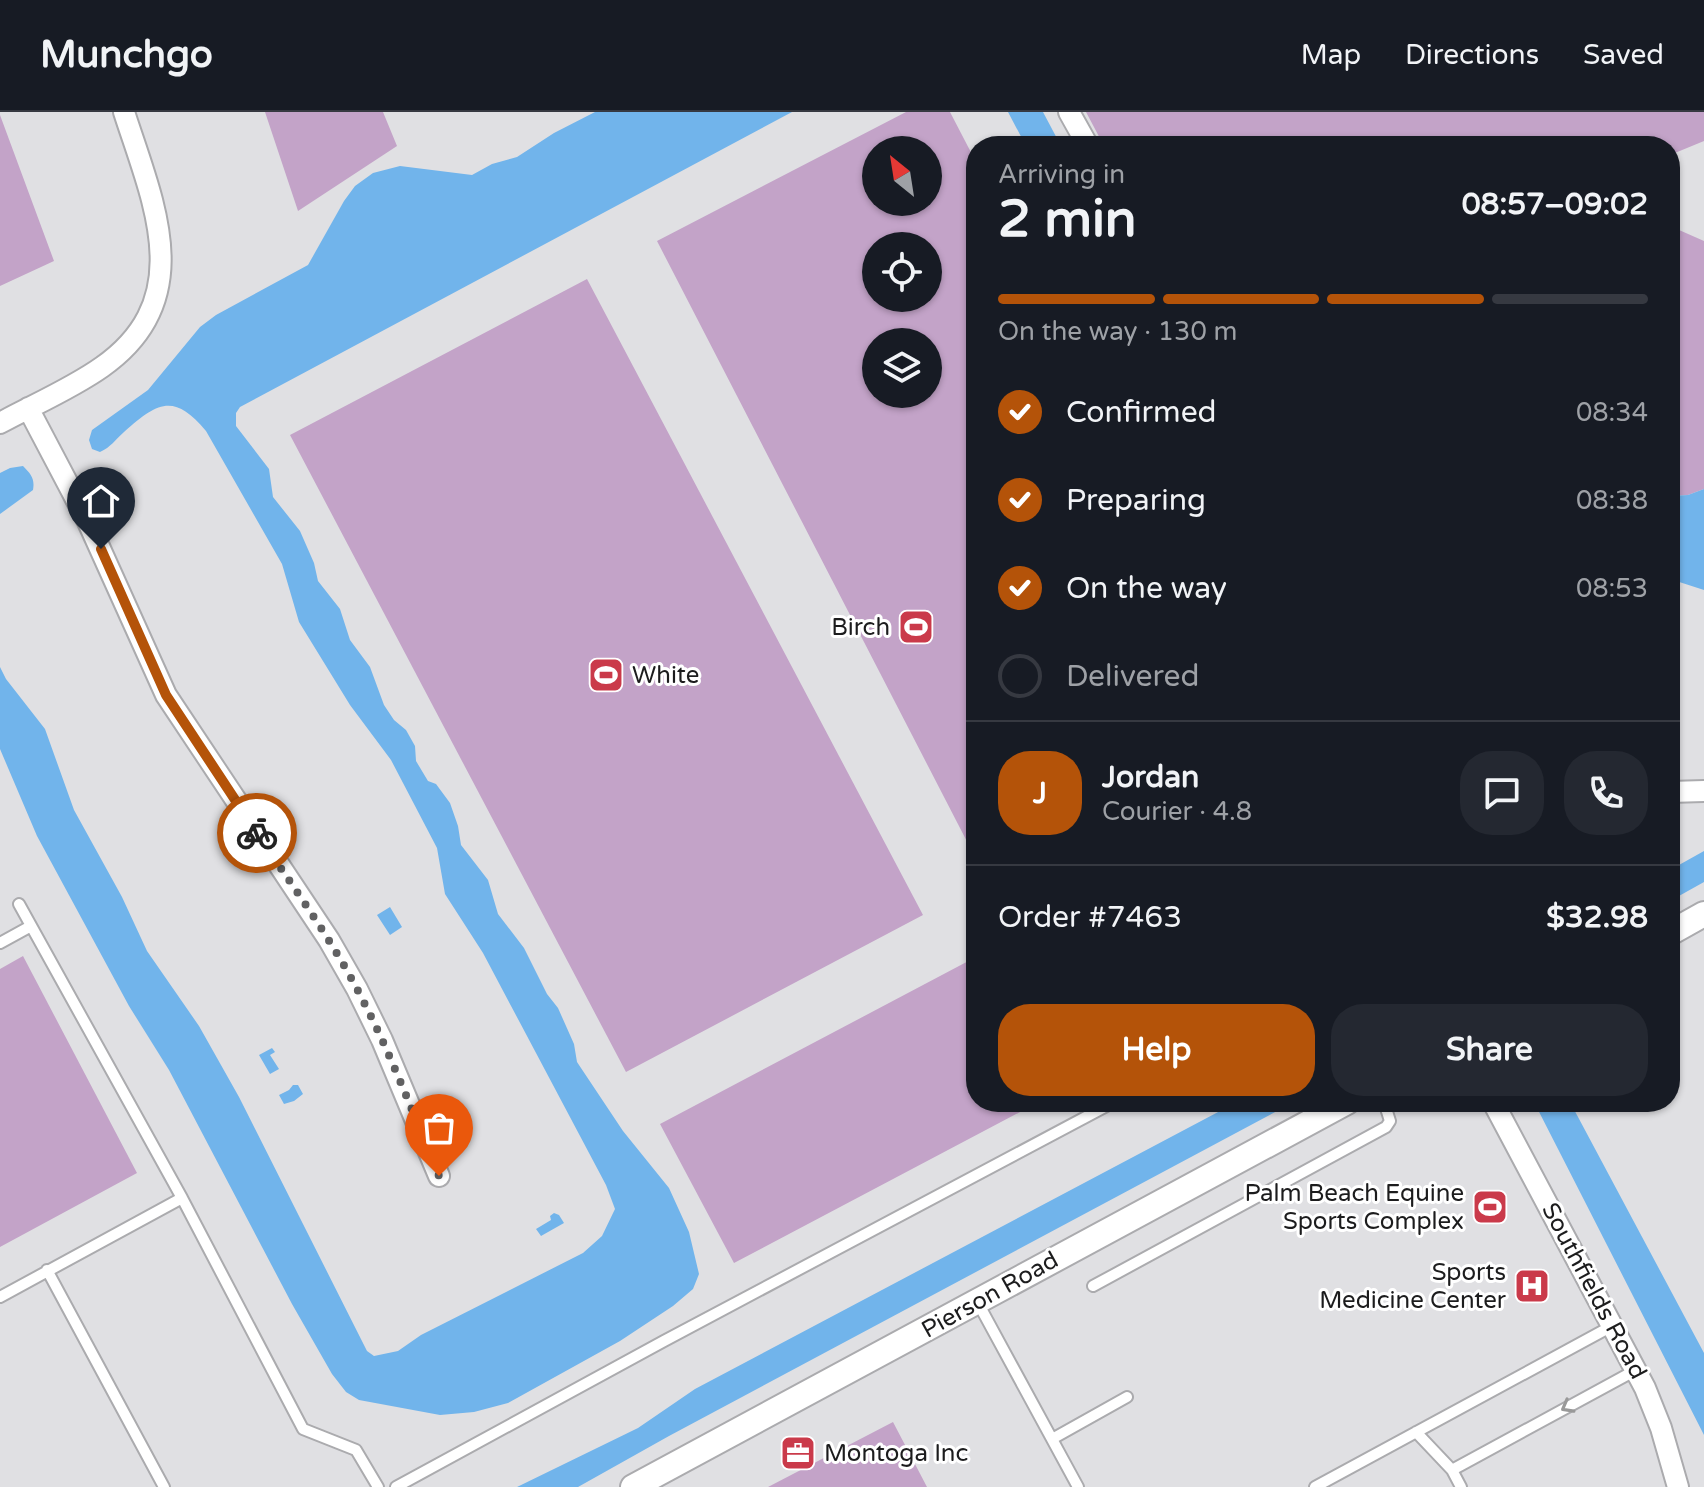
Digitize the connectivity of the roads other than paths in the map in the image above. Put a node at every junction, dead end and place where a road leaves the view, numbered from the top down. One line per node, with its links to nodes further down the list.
1 (124, 112): 4 (street)
2 (1069, 112): 3 (street)
3 (1082, 136)
4 (28, 408): 5 (street); 17 (street)
5 (0, 423)
6 (1704, 791): 7 (street)
7 (1680, 792)
8 (19, 904): 10 (lane)
9 (1704, 914): 11 (street)
10 (31, 926): 12 (lane); 18 (lane)
11 (1680, 927)
12 (0, 943)
13 (1095, 1112): 31 (lane)
14 (1328, 1112): 22 (street, Pierson Road)
15 (1387, 1112): 20 (lane)
16 (1498, 1112): 23 (street, Southfields Road)
17 (439, 1176)
18 (182, 1198): 19 (lane); 30 (lane)
19 (47, 1270): 21 (lane); 29 (lane)
20 (1093, 1286)
21 (0, 1297)
22 (978, 1303): 27 (lane); 32 (street, Pierson Road)
23 (1612, 1326): 24 (street, Southfields Road); 26 (lane)
24 (1636, 1370): 28 (lane, one-way to 28); 36 (street, Southfields Road)
25 (1127, 1397): 27 (lane)
26 (1416, 1432): 28 (lane); 34 (lane)
27 (1052, 1439): 33 (lane)
28 (1452, 1470): 35 (lane)
29 (164, 1487)
30 (378, 1487)
31 (396, 1487)
32 (633, 1487)
33 (1078, 1487)
34 (1315, 1487)
35 (1461, 1487)
36 (1678, 1487)

